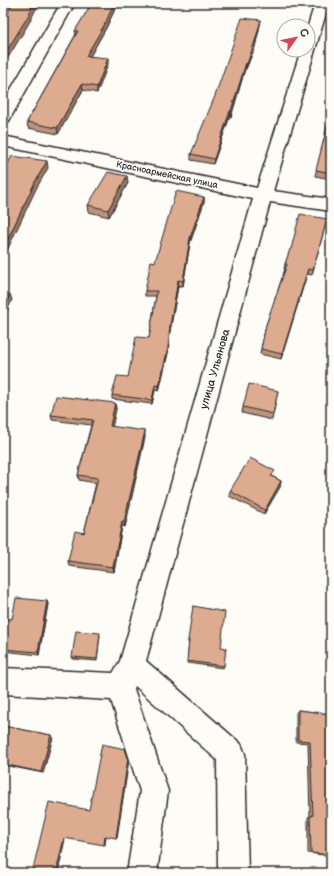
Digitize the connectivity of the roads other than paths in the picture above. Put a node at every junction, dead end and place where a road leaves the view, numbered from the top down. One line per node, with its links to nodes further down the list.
1 (68, 3): 5 (street)
2 (322, 3): 3 (street, улица Ульянова)
3 (316, 23)
4 (306, 58): 7 (street, улица Ульянова)
5 (3, 117)
6 (3, 141): 7 (street, Красноармейская улица)
7 (264, 195): 8 (street, Красноармейская улица); 9 (street, улица Ульянова)
8 (331, 206)
9 (126, 677): 10 (street); 11 (street); 12 (street)
10 (3, 681)
11 (142, 873)
12 (233, 873)

